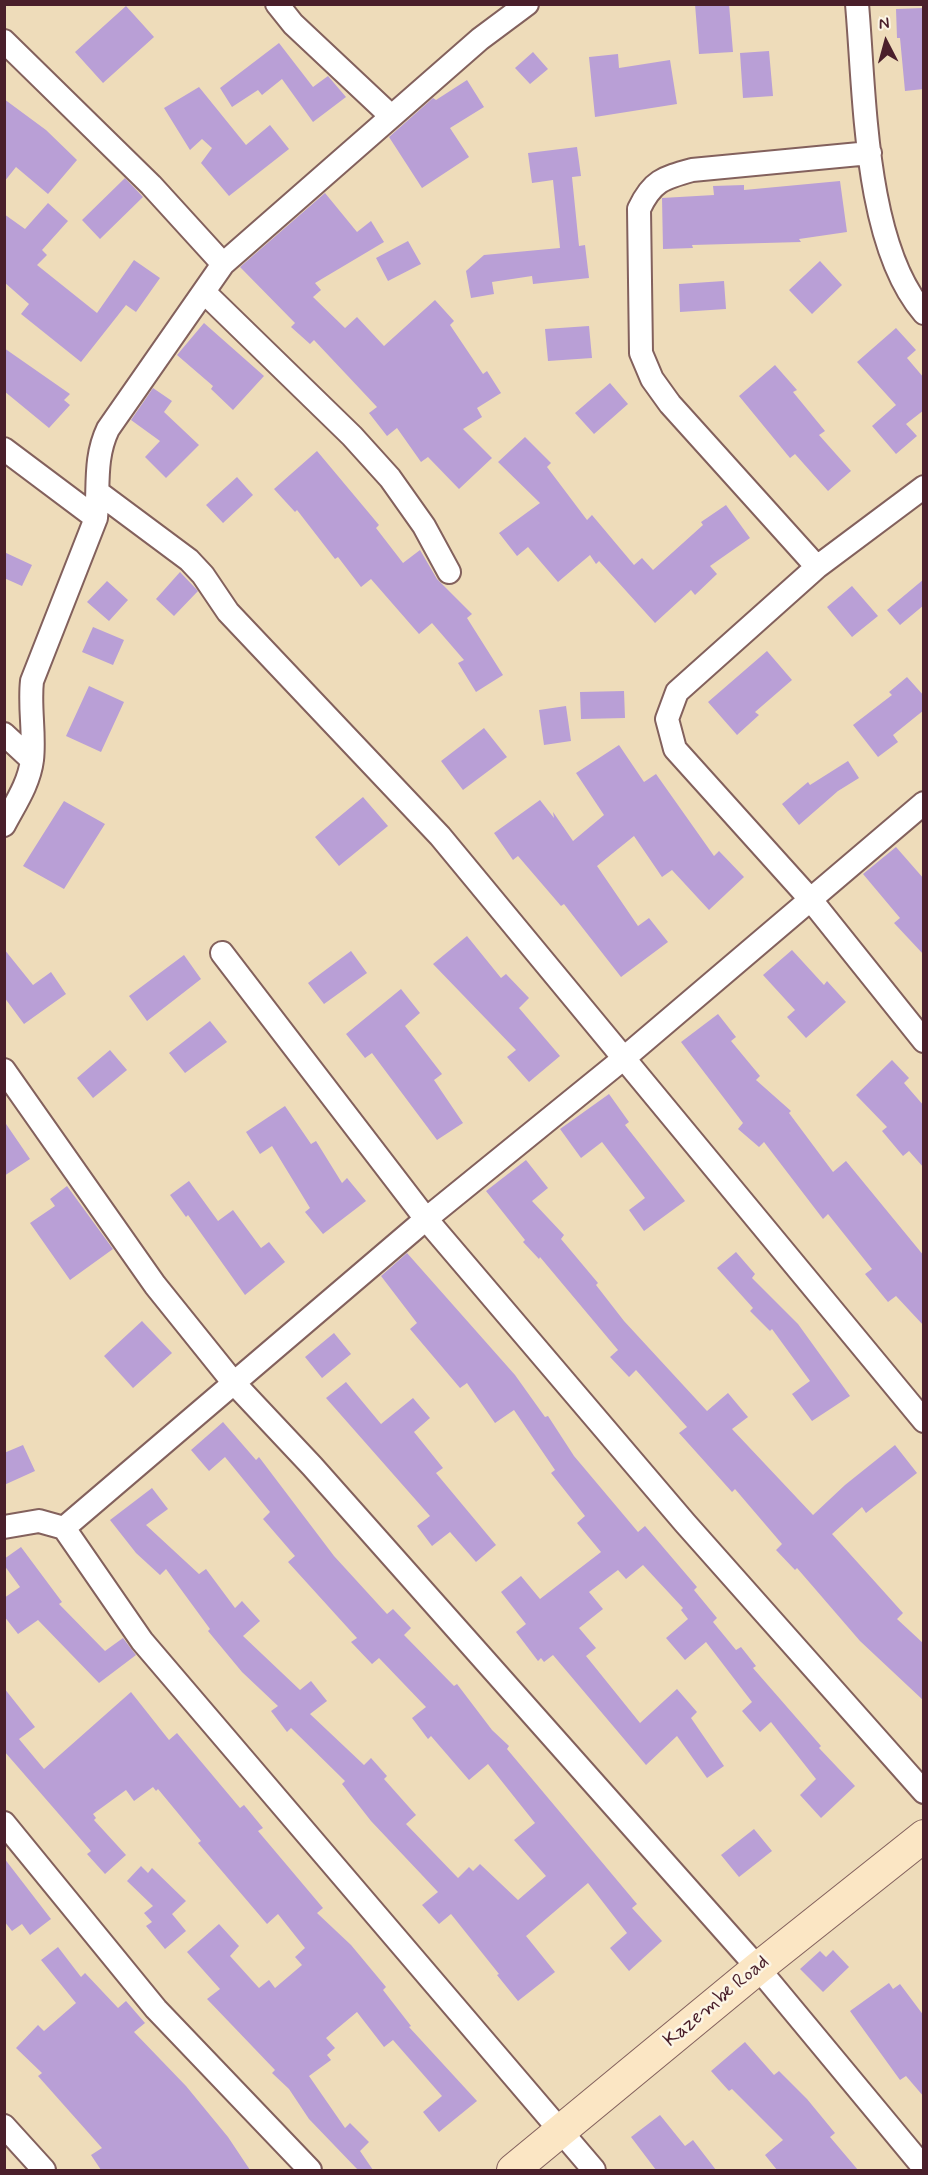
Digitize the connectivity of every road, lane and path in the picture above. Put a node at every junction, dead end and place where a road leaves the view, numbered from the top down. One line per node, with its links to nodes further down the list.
1 (277, 4): 5 (street)
2 (857, 4): 6 (street)
3 (521, 6): 5 (street)
4 (4, 41): 7 (street)
5 (391, 116): 7 (street)
6 (870, 153): 9 (street); 14 (street)
7 (224, 264): 8 (street)
8 (204, 292): 12 (street); 15 (street)
9 (924, 313)
10 (4, 449): 13 (street)
11 (924, 487): 14 (street)
12 (99, 493): 13 (street); 23 (street)
13 (96, 518): 17 (street)
14 (817, 567): 20 (street)
15 (449, 572)
16 (4, 734): 17 (street)
17 (32, 760): 19 (street)
18 (924, 803): 20 (street)
19 (4, 825)
20 (811, 900): 22 (street); 23 (street)
21 (222, 953): 25 (street)
22 (924, 1041)
23 (623, 1059): 25 (street); 27 (street)
24 (4, 1070): 26 (street)
25 (426, 1219): 26 (street); 30 (street)
26 (233, 1382): 29 (street); 33 (street)
27 (924, 1421)
28 (4, 1527): 29 (street)
29 (64, 1528): 35 (street)
30 (924, 1792)
31 (4, 1823): 38 (street)
32 (924, 1836): 33 (main road, Kazembe Road)
33 (758, 1968): 35 (main road, Kazembe Road); 36 (street)
34 (4, 2126): 37 (street)
35 (561, 2132): 39 (main road, Kazembe Road); 40 (street)
36 (924, 2168)
37 (44, 2170)
38 (310, 2170)
39 (513, 2170)
40 (594, 2170)

